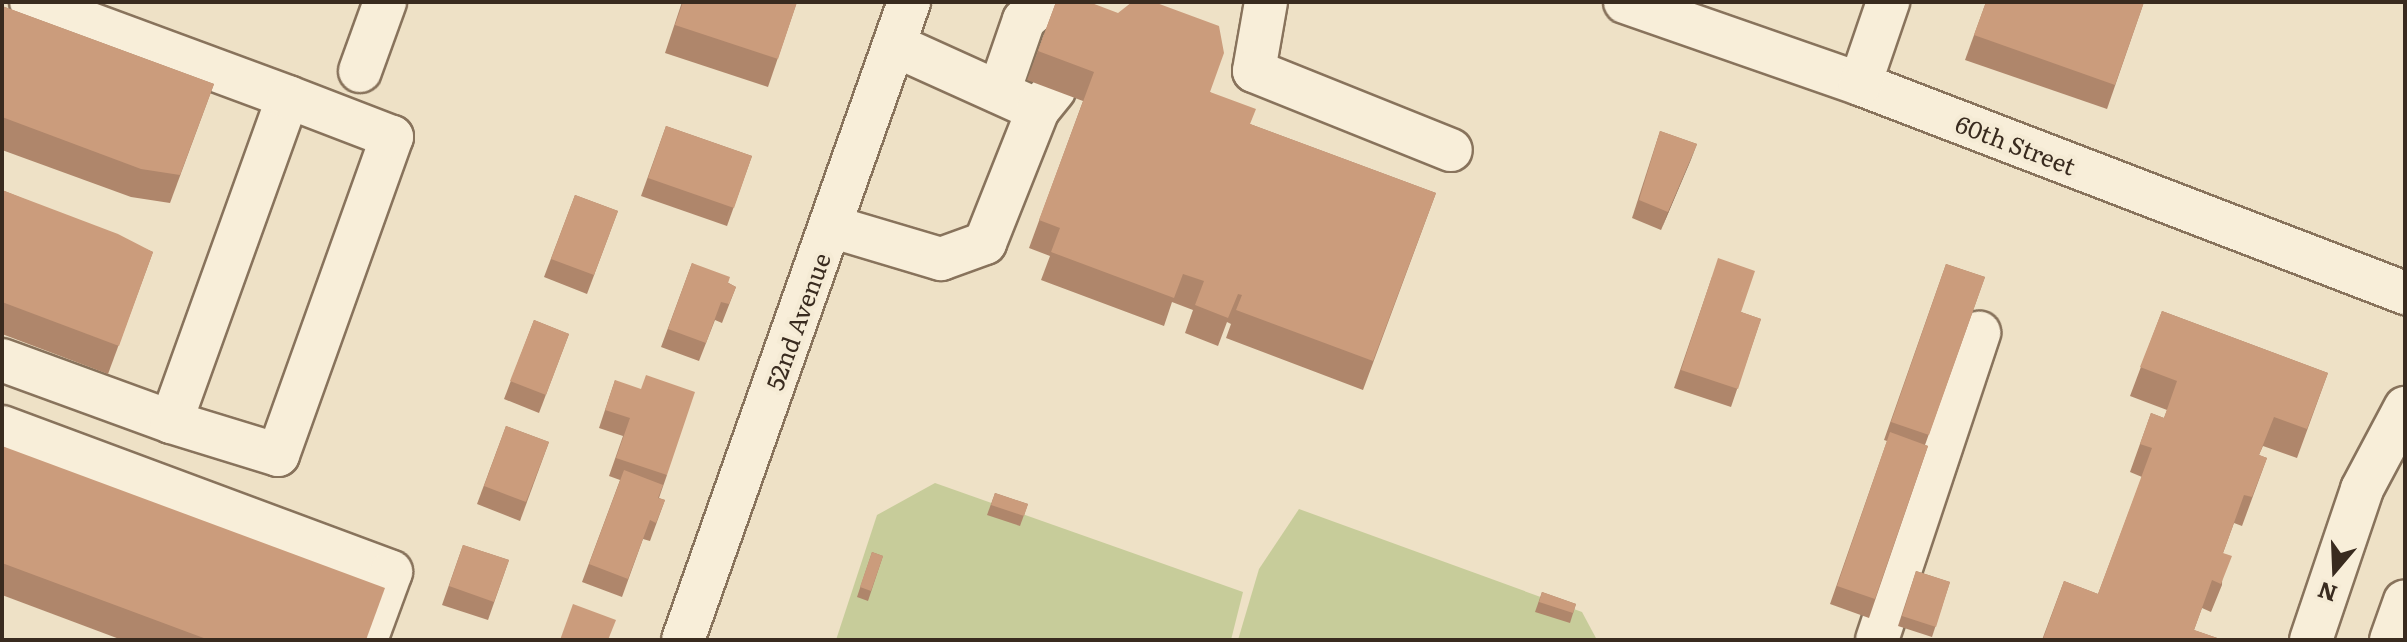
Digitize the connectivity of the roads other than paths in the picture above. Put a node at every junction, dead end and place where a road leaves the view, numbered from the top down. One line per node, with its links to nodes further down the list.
1 (31, 2): 12 (street)
2 (385, 2): 9 (street)
3 (909, 2): 8 (street, 52nd Avenue)
4 (1045, 2): 11 (street)
5 (1266, 2): 13 (street)
6 (1625, 2): 10 (street, 60th Street)
7 (1888, 2): 10 (street)
8 (894, 45): 11 (street); 14 (street, 52nd Avenue)
9 (360, 71)
10 (1860, 84): 15 (street, 60th Street)
11 (999, 92): 14 (street)
12 (288, 97): 19 (street); 19 (street)
13 (1451, 150)
14 (830, 226): 23 (street, 52nd Avenue)
15 (2405, 293)
16 (1979, 333): 24 (street)
17 (2, 360): 19 (street)
18 (2405, 408): 25 (street)
19 (171, 422)
20 (2, 427): 22 (street)
21 (2405, 601): 26 (street)
22 (366, 640)
23 (683, 640)
24 (1877, 640)
25 (2311, 640)
26 (2391, 640)

